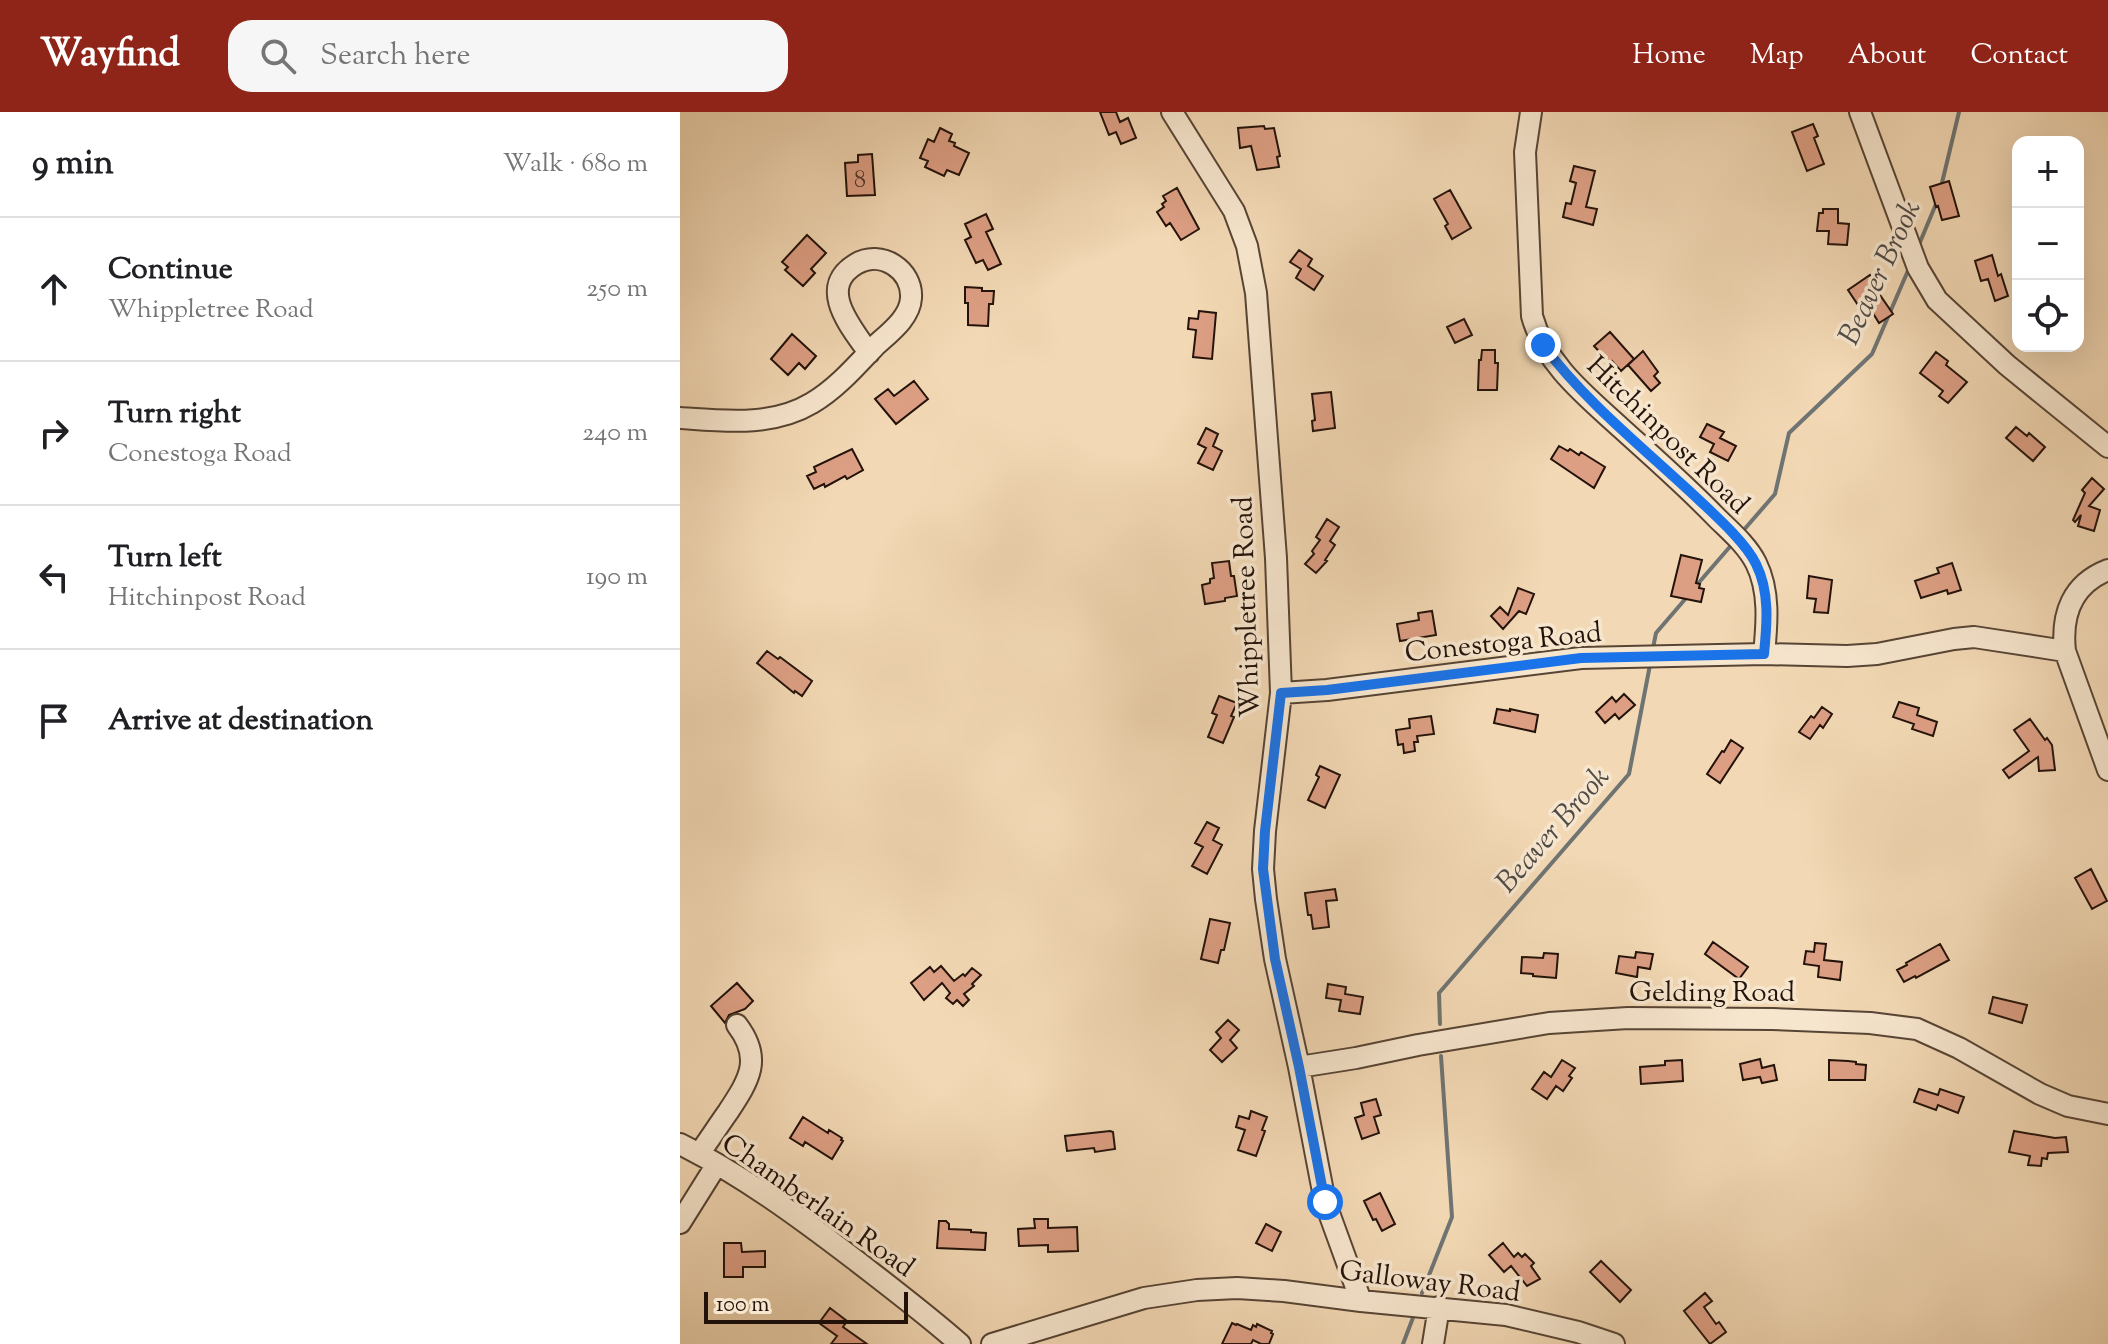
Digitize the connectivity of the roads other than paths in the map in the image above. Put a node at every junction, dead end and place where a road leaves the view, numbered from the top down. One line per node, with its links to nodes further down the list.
1 (1172, 112): 10 (street, Whippletree Road)
2 (1531, 112): 9 (street, Hitchinpost Road)
3 (1860, 112): 6 (street)
4 (869, 353): 4 (street); 5 (street)
5 (680, 418)
6 (2108, 447)
7 (2108, 570): 8 (street)
8 (2065, 651): 9 (street, Conestoga Road); 11 (street)
9 (1764, 654): 10 (street, Conestoga Road)
10 (1281, 693): 13 (street, Whippletree Road)
11 (2108, 770)
12 (737, 1025): 16 (street)
13 (1299, 1067): 14 (street, Gelding Road); 18 (street, Whippletree Road)
14 (2108, 1114)
15 (680, 1144): 16 (street, Chamberlain Road)
16 (708, 1159): 17 (street); 20 (street, Chamberlain Road)
17 (680, 1223)
18 (1361, 1301): 19 (street, Galloway Road); 21 (street, Galloway Road)
19 (1439, 1307): 22 (street); 23 (street, Galloway Road)
20 (960, 1344)
21 (992, 1344)
22 (1433, 1344)
23 (1614, 1344)

